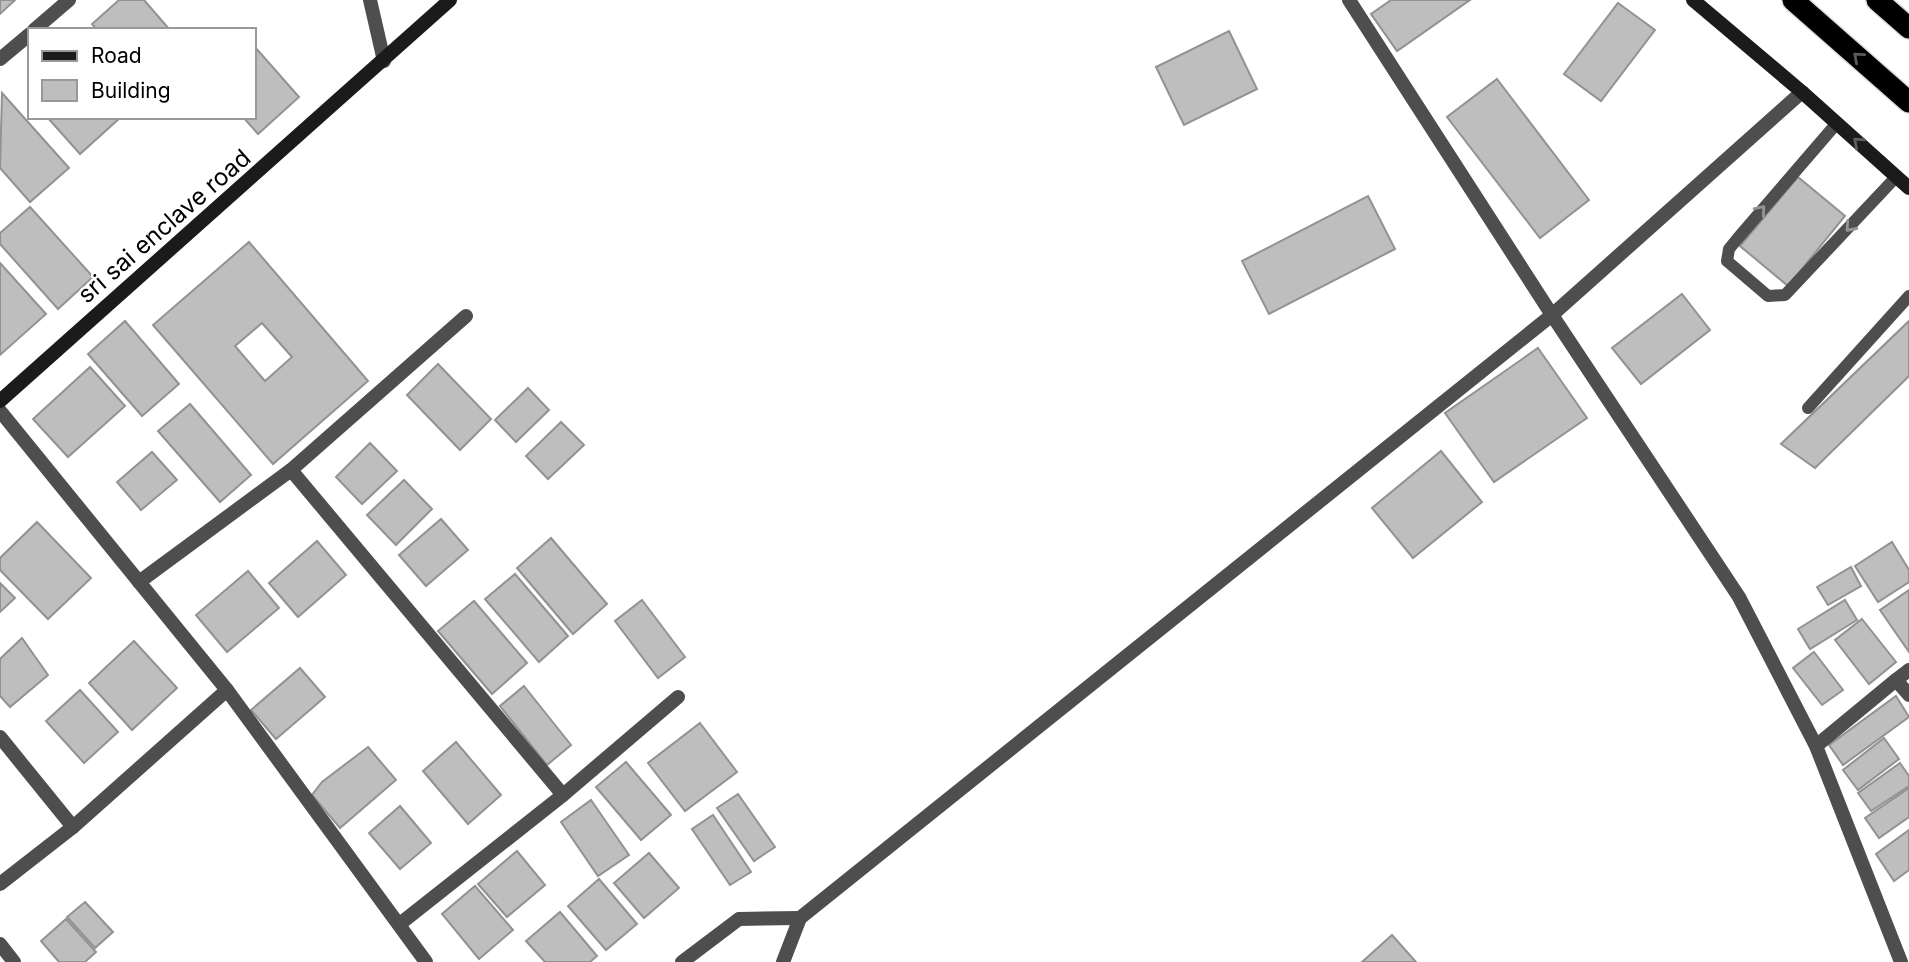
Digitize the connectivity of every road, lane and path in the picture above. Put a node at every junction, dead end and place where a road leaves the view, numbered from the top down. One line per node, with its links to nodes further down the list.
1 (69, 0): 9 (street)
2 (370, 0): 12 (street)
3 (450, 0): 12 (street, sri sai enclave road)
4 (1349, 0): 19 (street)
5 (1693, 0): 13 (street)
6 (1793, 0): 14 (highway, one-way to 6)
7 (1877, 0): 8 (highway)
8 (1909, 27)
9 (36, 28)
10 (28, 36): 11 (street)
11 (0, 59)
12 (384, 61): 21 (street, sri sai enclave road)
13 (1802, 92): 15 (street); 19 (street)
14 (1909, 102)
15 (1837, 123): 16 (street, one-way to 15); 16 (lane, one-way to 15)
16 (1896, 177): 17 (street)
17 (1909, 188)
18 (1909, 296): 22 (lane)
19 (1552, 315): 32 (street); 36 (street)
20 (466, 316): 24 (street)
21 (0, 401)
22 (1808, 408)
23 (0, 411): 25 (street)
24 (292, 470): 25 (street); 33 (street)
25 (139, 582): 28 (street)
26 (1909, 670): 27 (street)
27 (1896, 680): 29 (street); 32 (street)
28 (227, 690): 34 (street); 37 (street)
29 (1909, 695)
30 (678, 697): 33 (street)
31 (0, 737): 34 (street)
32 (1816, 746): 43 (street)
33 (562, 795): 37 (street)
34 (73, 827): 35 (street)
35 (0, 884)
36 (800, 918): 41 (street); 42 (street)
37 (401, 923): 40 (street)
38 (0, 944): 39 (street)
39 (14, 962)
40 (426, 962)
41 (682, 962)
42 (783, 962)
43 (1901, 962)

